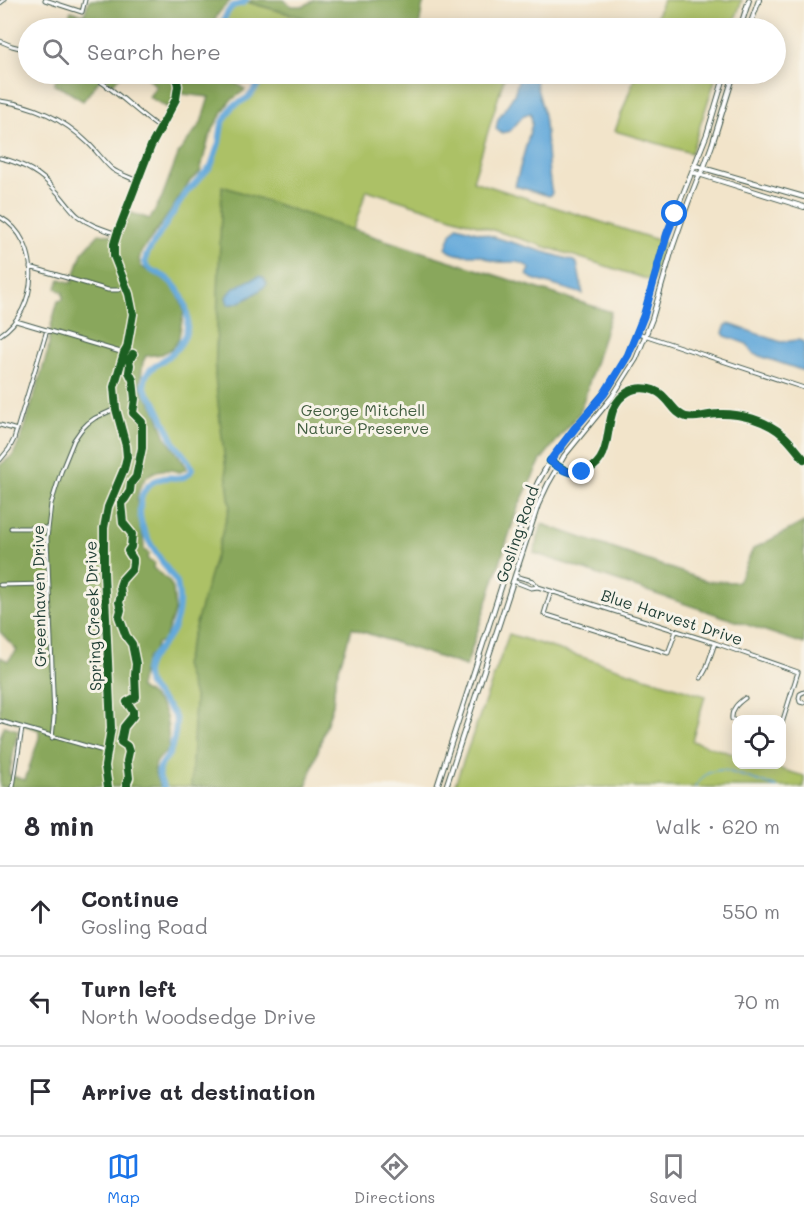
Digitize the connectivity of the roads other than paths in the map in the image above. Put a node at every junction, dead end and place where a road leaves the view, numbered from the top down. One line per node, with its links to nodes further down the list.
1 (4, 0): 6 (street)
2 (45, 0): 3 (street)
3 (85, 0)
4 (749, 0): 7 (main road)
5 (759, 0): 8 (main road)
6 (0, 3)
7 (743, 18)
8 (753, 18)
9 (0, 41): 10 (street)
10 (18, 48)
11 (104, 84): 16 (street)
12 (178, 84): 16 (street, Spring Creek Drive)
13 (722, 84): 18 (main road, Gosling Road)
14 (731, 84): 19 (main road, Gosling Road)
15 (0, 101): 22 (street)
16 (160, 128): 22 (street, Spring Creek Drive)
17 (0, 158): 26 (street)
18 (696, 165): 19 (main road); 20 (main road, Gosling Road)
19 (704, 167): 21 (main road, Gosling Road); 23 (main road)
20 (692, 172): 21 (main road); 31 (main road, Gosling Road)
21 (700, 174): 24 (main road); 33 (main road, Gosling Road)
22 (137, 181): 26 (street, Spring Creek Drive)
23 (804, 197)
24 (804, 207)
25 (0, 217): 27 (street)
26 (117, 234): 28 (street, Spring Creek Drive)
27 (30, 267): 28 (street); 29 (street)
28 (126, 287): 34 (street, Spring Creek Drive)
29 (16, 321): 30 (street); 32 (street)
30 (47, 330): 34 (street); 38 (street)
31 (638, 333): 33 (street); 41 (main road, Gosling Road)
32 (0, 335)
33 (646, 335): 35 (street); 42 (main road, Gosling Road)
34 (124, 353): 36 (street, Spring Creek Drive)
35 (804, 388)
36 (116, 409): 44 (street, Greenhaven Drive); 62 (street, Spring Creek Drive)
37 (0, 425): 38 (street)
38 (16, 430): 40 (street)
39 (804, 459): 42 (street)
40 (0, 460)
41 (550, 461): 42 (street); 65 (main road, Gosling Road)
42 (557, 466): 45 (main road, Gosling Road)
43 (11, 528): 44 (street)
44 (47, 528): 46 (street, Greenhaven Drive)
45 (514, 578): 48 (street, Blue Harvest Drive); 66 (main road, Gosling Road)
46 (49, 584): 47 (street); 61 (street, Greenhaven Drive)
47 (0, 585)
48 (551, 591): 49 (street, Blue Harvest Drive); 49 (street)
49 (676, 631): 50 (street, Blue Harvest Drive)
50 (715, 643): 51 (street); 53 (street, Blue Harvest Drive)
51 (701, 678)
52 (804, 692): 54 (street)
53 (791, 694): 54 (street); 58 (street)
54 (799, 697): 56 (street)
55 (745, 698): 57 (street)
56 (804, 703)
57 (732, 715)
58 (784, 715)
59 (0, 721): 60 (street)
60 (22, 728): 61 (street); 63 (street)
61 (52, 738): 62 (street)
62 (107, 752): 64 (street, Spring Creek Drive)
63 (13, 787)
64 (108, 787)
65 (437, 787)
66 (446, 787)

